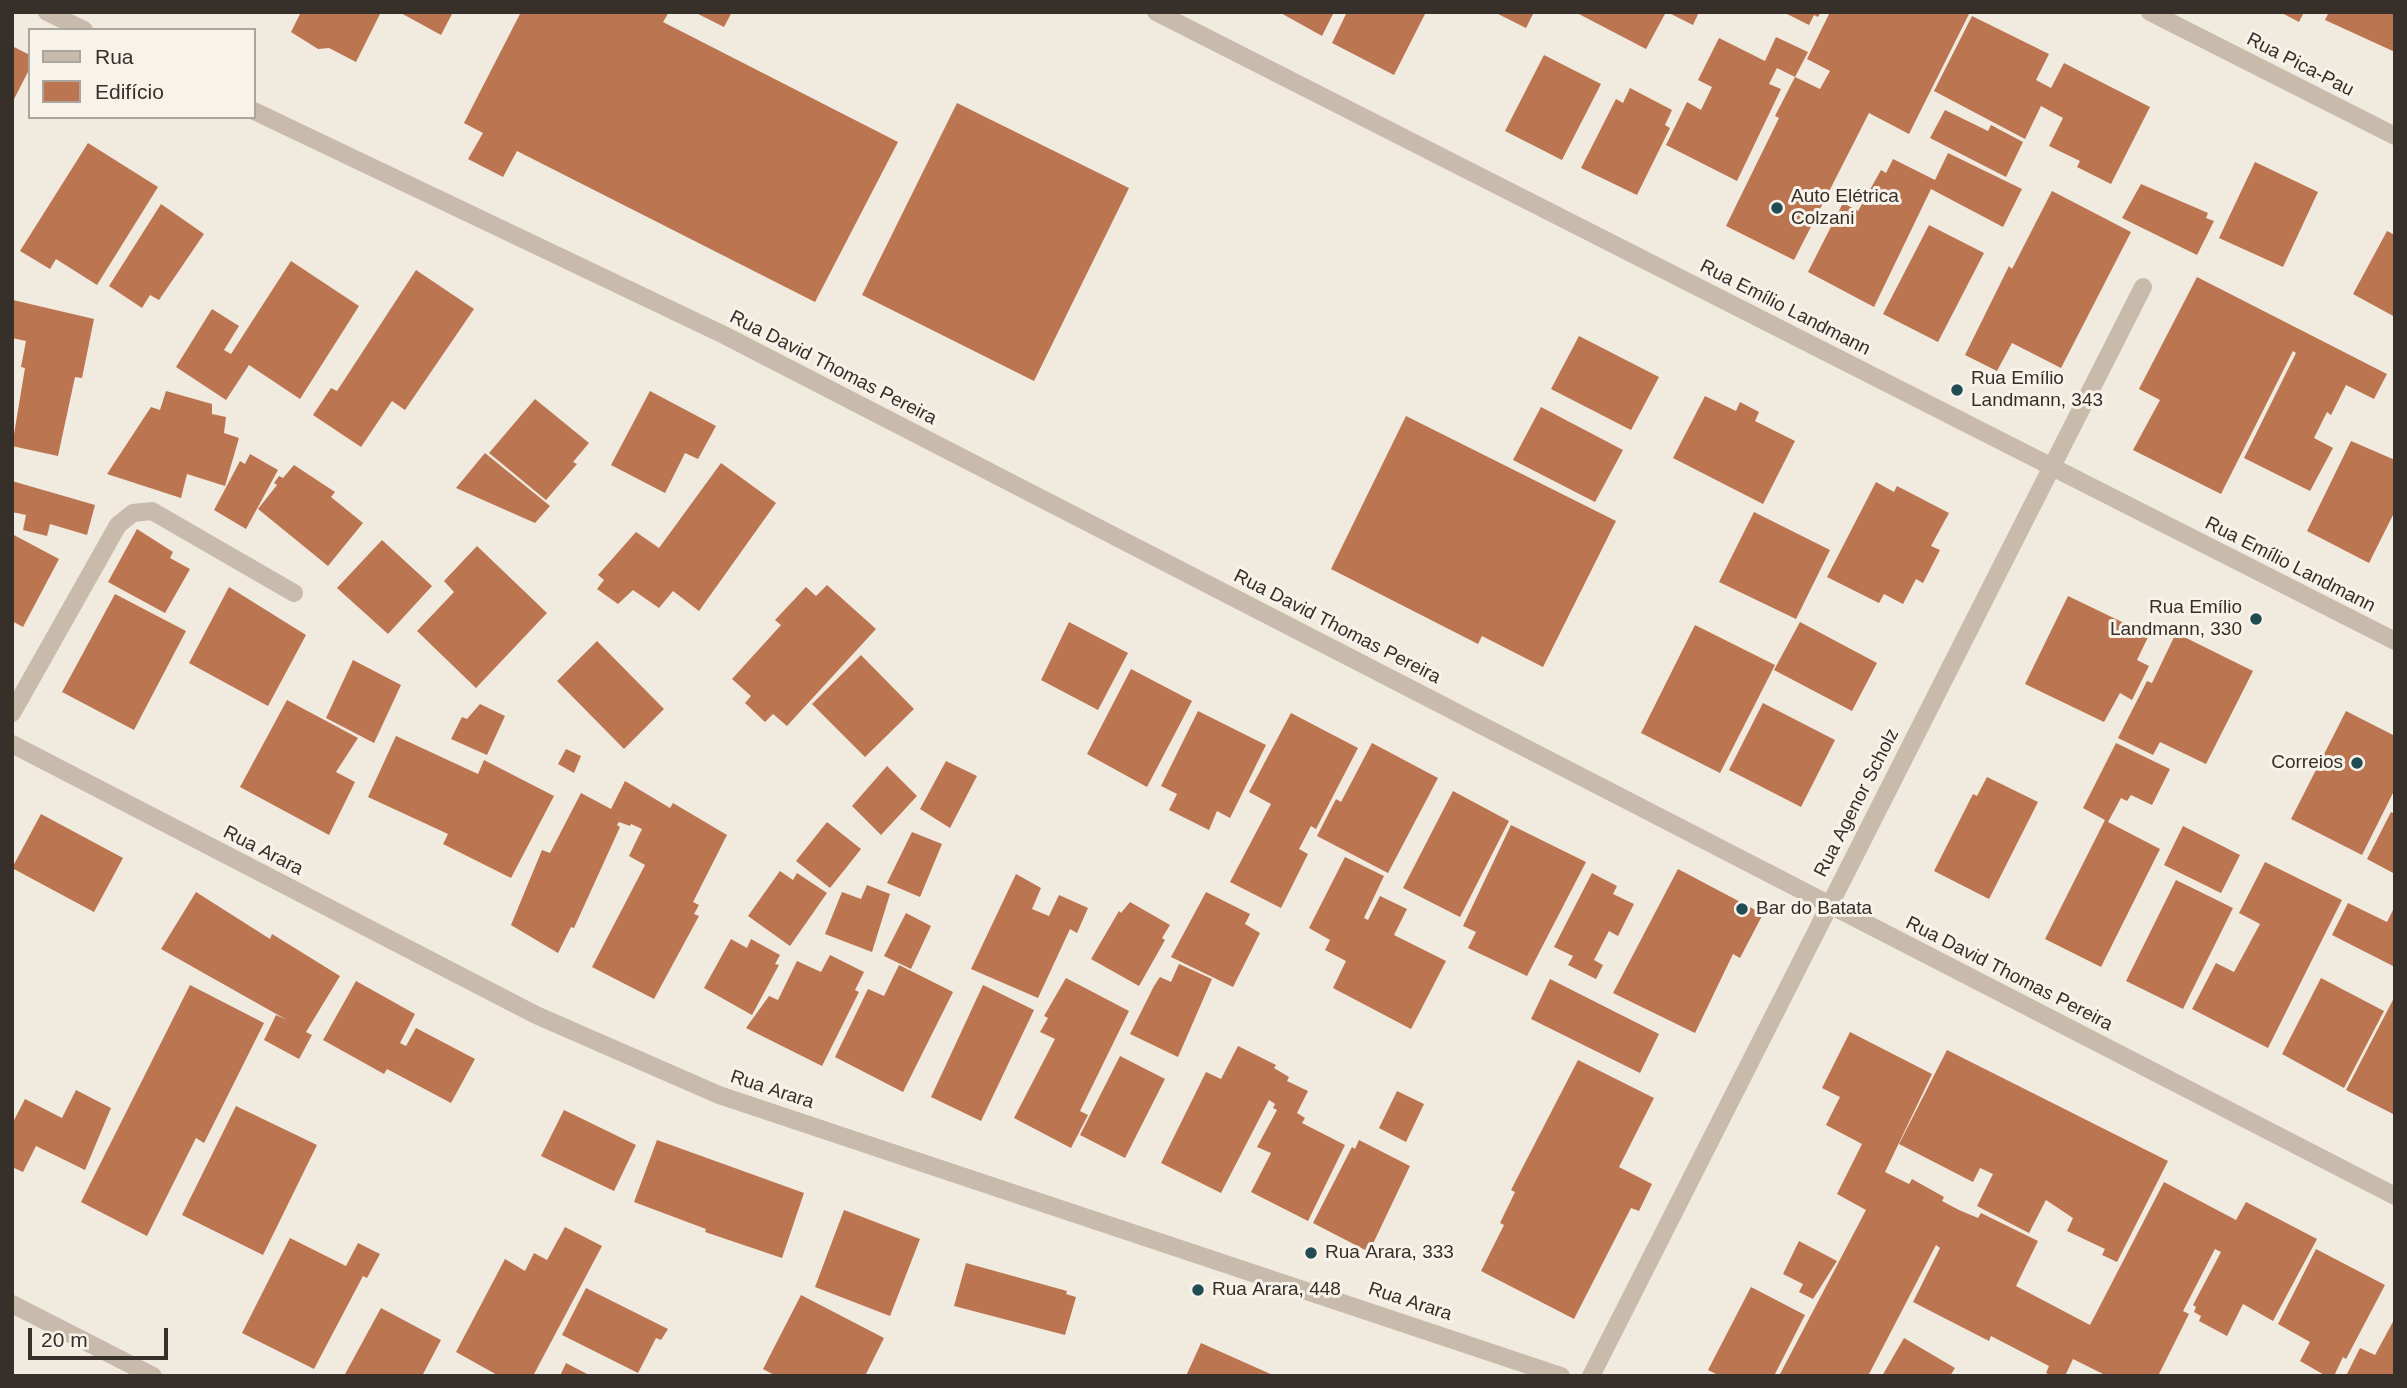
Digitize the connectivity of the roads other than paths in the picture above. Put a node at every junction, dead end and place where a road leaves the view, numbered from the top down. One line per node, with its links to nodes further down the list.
1 (47, 12): 4 (street)
2 (1156, 12): 8 (street, Rua Emílio Landmann)
3 (2150, 12): 6 (street, Rua Pica-Pau)
4 (80, 28)
5 (256, 112): 13 (street, Rua David Thomas Pereira)
6 (2395, 136)
7 (2143, 287): 8 (street, Rua Agenor Scholz)
8 (2051, 467): 10 (street, Rua Emílio Landmann); 13 (street, Rua Agenor Scholz)
9 (294, 593): 11 (street)
10 (2395, 641)
11 (12, 713)
12 (12, 744): 17 (street, Rua Arara)
13 (1829, 905): 14 (street, Rua David Thomas Pereira); 18 (street, Rua Agenor Scholz)
14 (2395, 1195)
15 (12, 1304): 16 (street)
16 (153, 1376)
17 (1561, 1376)
18 (1591, 1376)

